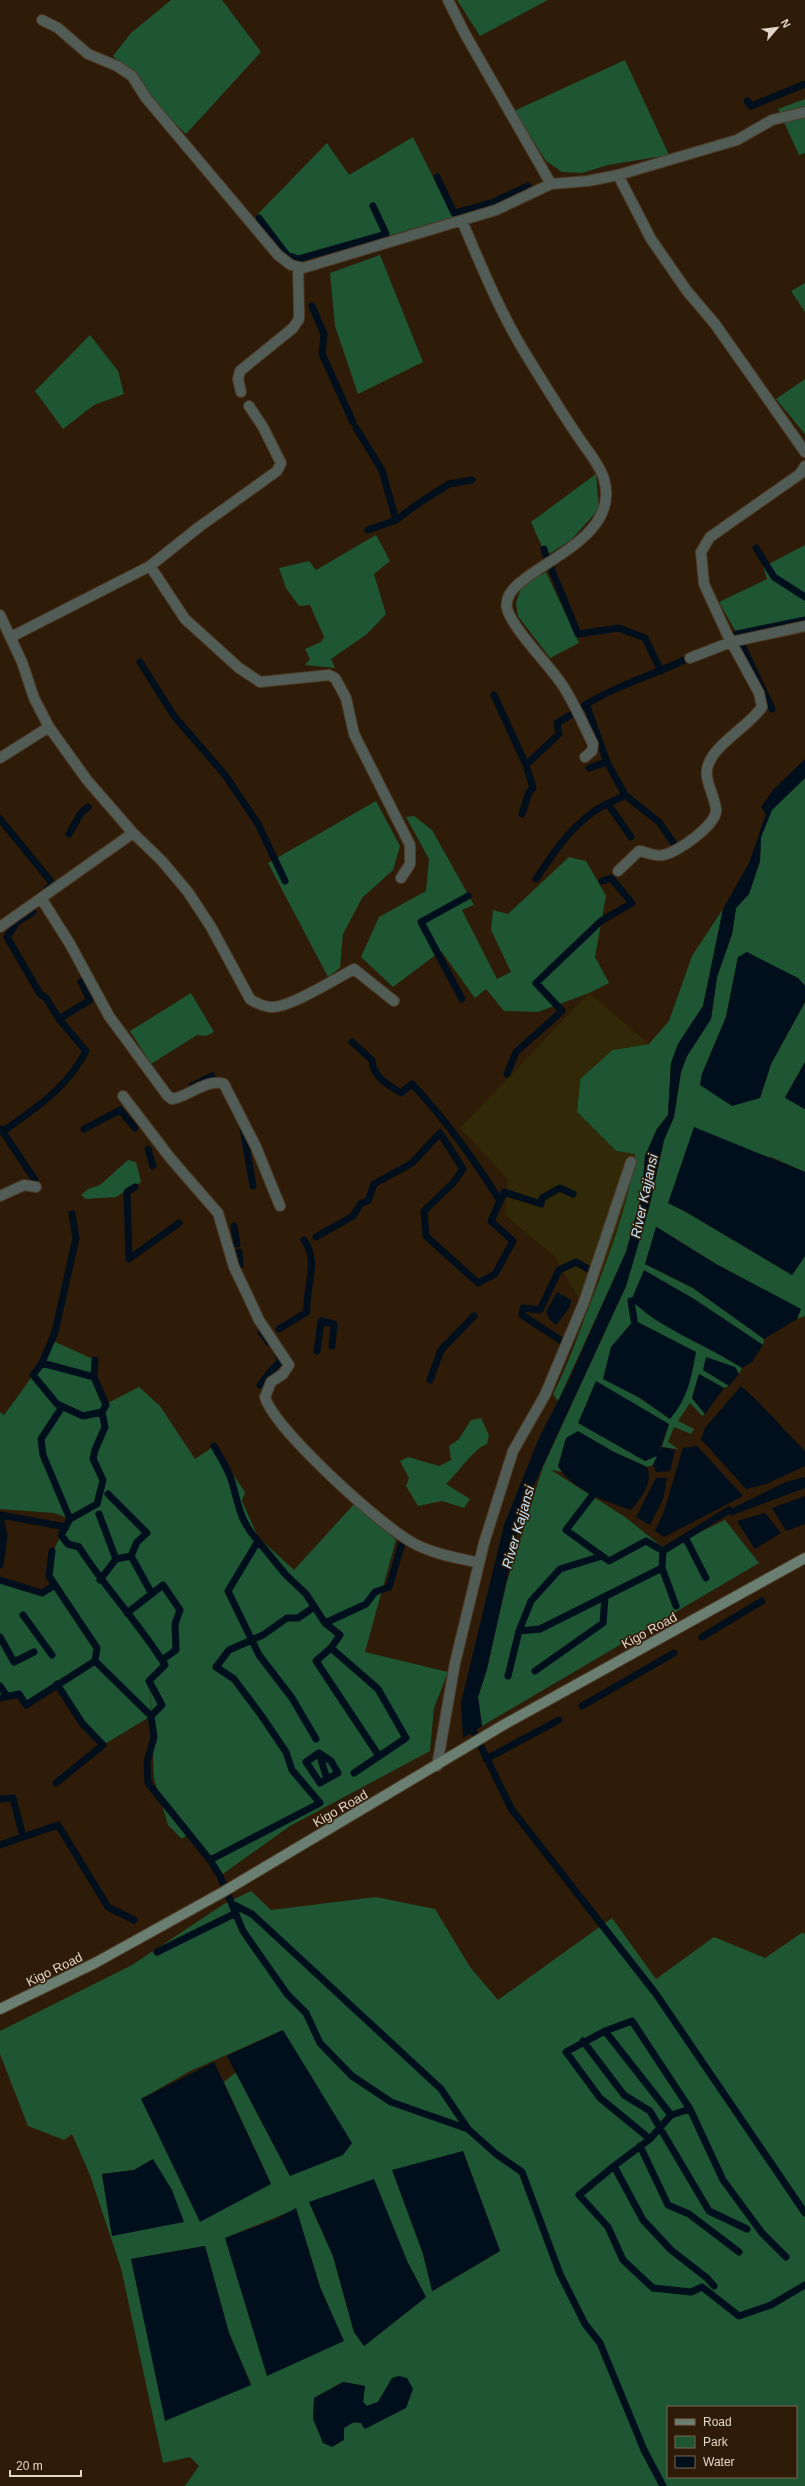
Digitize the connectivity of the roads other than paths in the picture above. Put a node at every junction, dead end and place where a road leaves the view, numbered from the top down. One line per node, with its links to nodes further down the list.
1 (448, 0): 5 (street)
2 (42, 20): 7 (street)
3 (805, 112): 4 (street)
4 (618, 175): 5 (street); 10 (street)
5 (551, 184): 6 (street)
6 (462, 221): 7 (street); 19 (street)
7 (298, 267): 8 (street)
8 (241, 392)
9 (249, 406): 12 (street)
10 (805, 452)
11 (805, 466): 16 (street)
12 (150, 566): 15 (street); 23 (street)
13 (0, 615): 15 (street)
14 (805, 626): 16 (street)
15 (11, 637): 18 (street)
16 (732, 642): 17 (street); 22 (street)
17 (690, 658)
18 (49, 727): 20 (street); 21 (street)
19 (584, 757)
20 (0, 758)
21 (133, 833): 24 (street); 26 (street)
22 (618, 872)
23 (400, 878)
24 (41, 898): 25 (street); 31 (street)
25 (0, 927)
26 (394, 1001)
27 (123, 1096): 33 (street)
28 (631, 1162): 33 (street)
29 (36, 1186): 30 (street)
30 (0, 1196)
31 (280, 1206)
32 (805, 1558): 34 (street, Kigo Road)
33 (479, 1563): 34 (street)
34 (437, 1766): 35 (street, Kigo Road)
35 (0, 2009)

